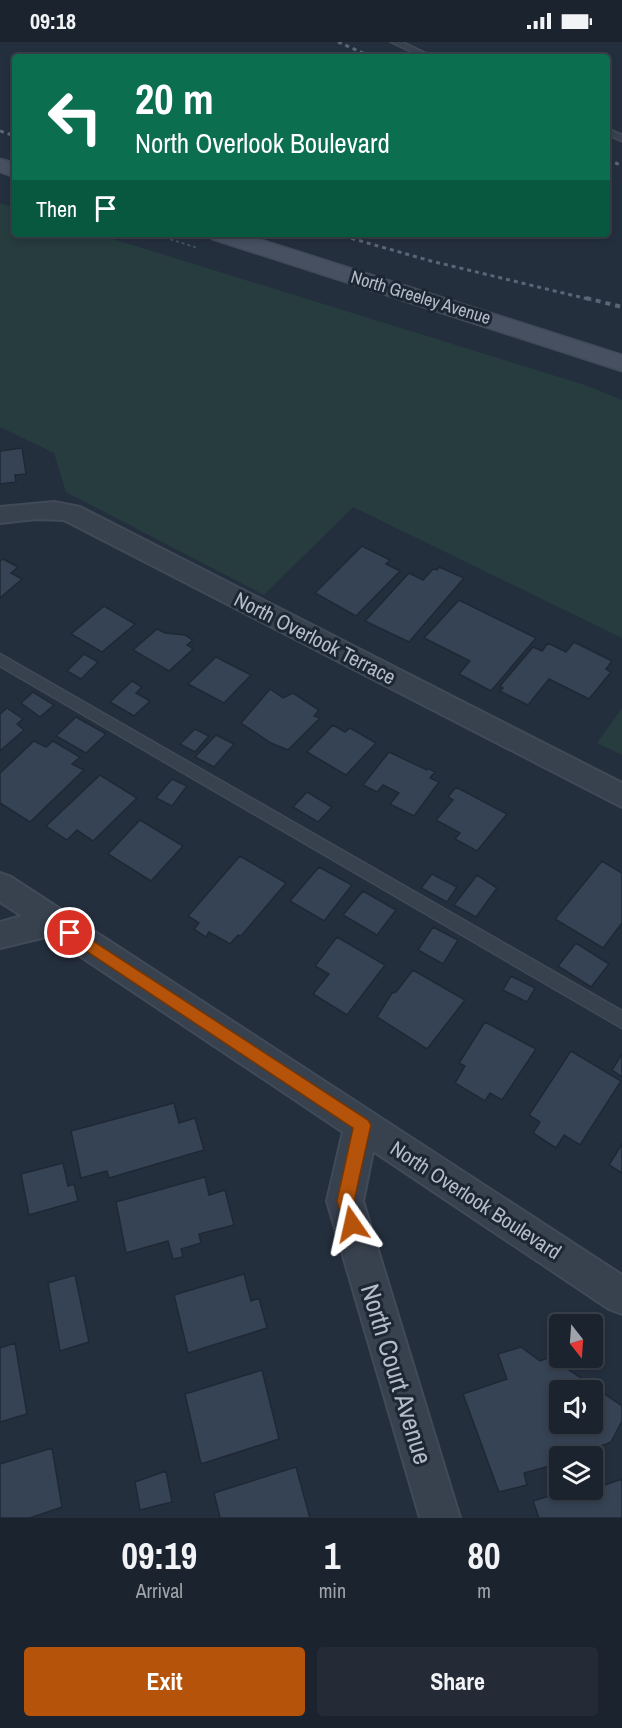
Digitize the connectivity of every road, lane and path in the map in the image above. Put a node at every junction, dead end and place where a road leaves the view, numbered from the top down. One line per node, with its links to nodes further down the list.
1 (395, 42): 2 (lane)
2 (423, 54)
3 (229, 237): 4 (main road, North Greeley Avenue)
4 (622, 363)
5 (0, 515): 7 (street, North Overlook Terrace)
6 (0, 659): 11 (lane)
7 (622, 796)
8 (0, 886): 9 (street, North Overlook Boulevard)
9 (53, 922): 10 (street); 12 (street, North Overlook Boulevard)
10 (0, 935)
11 (622, 1020)
12 (362, 1125): 13 (street, North Overlook Boulevard); 14 (street, North Court Avenue)
13 (622, 1296)
14 (440, 1518)

